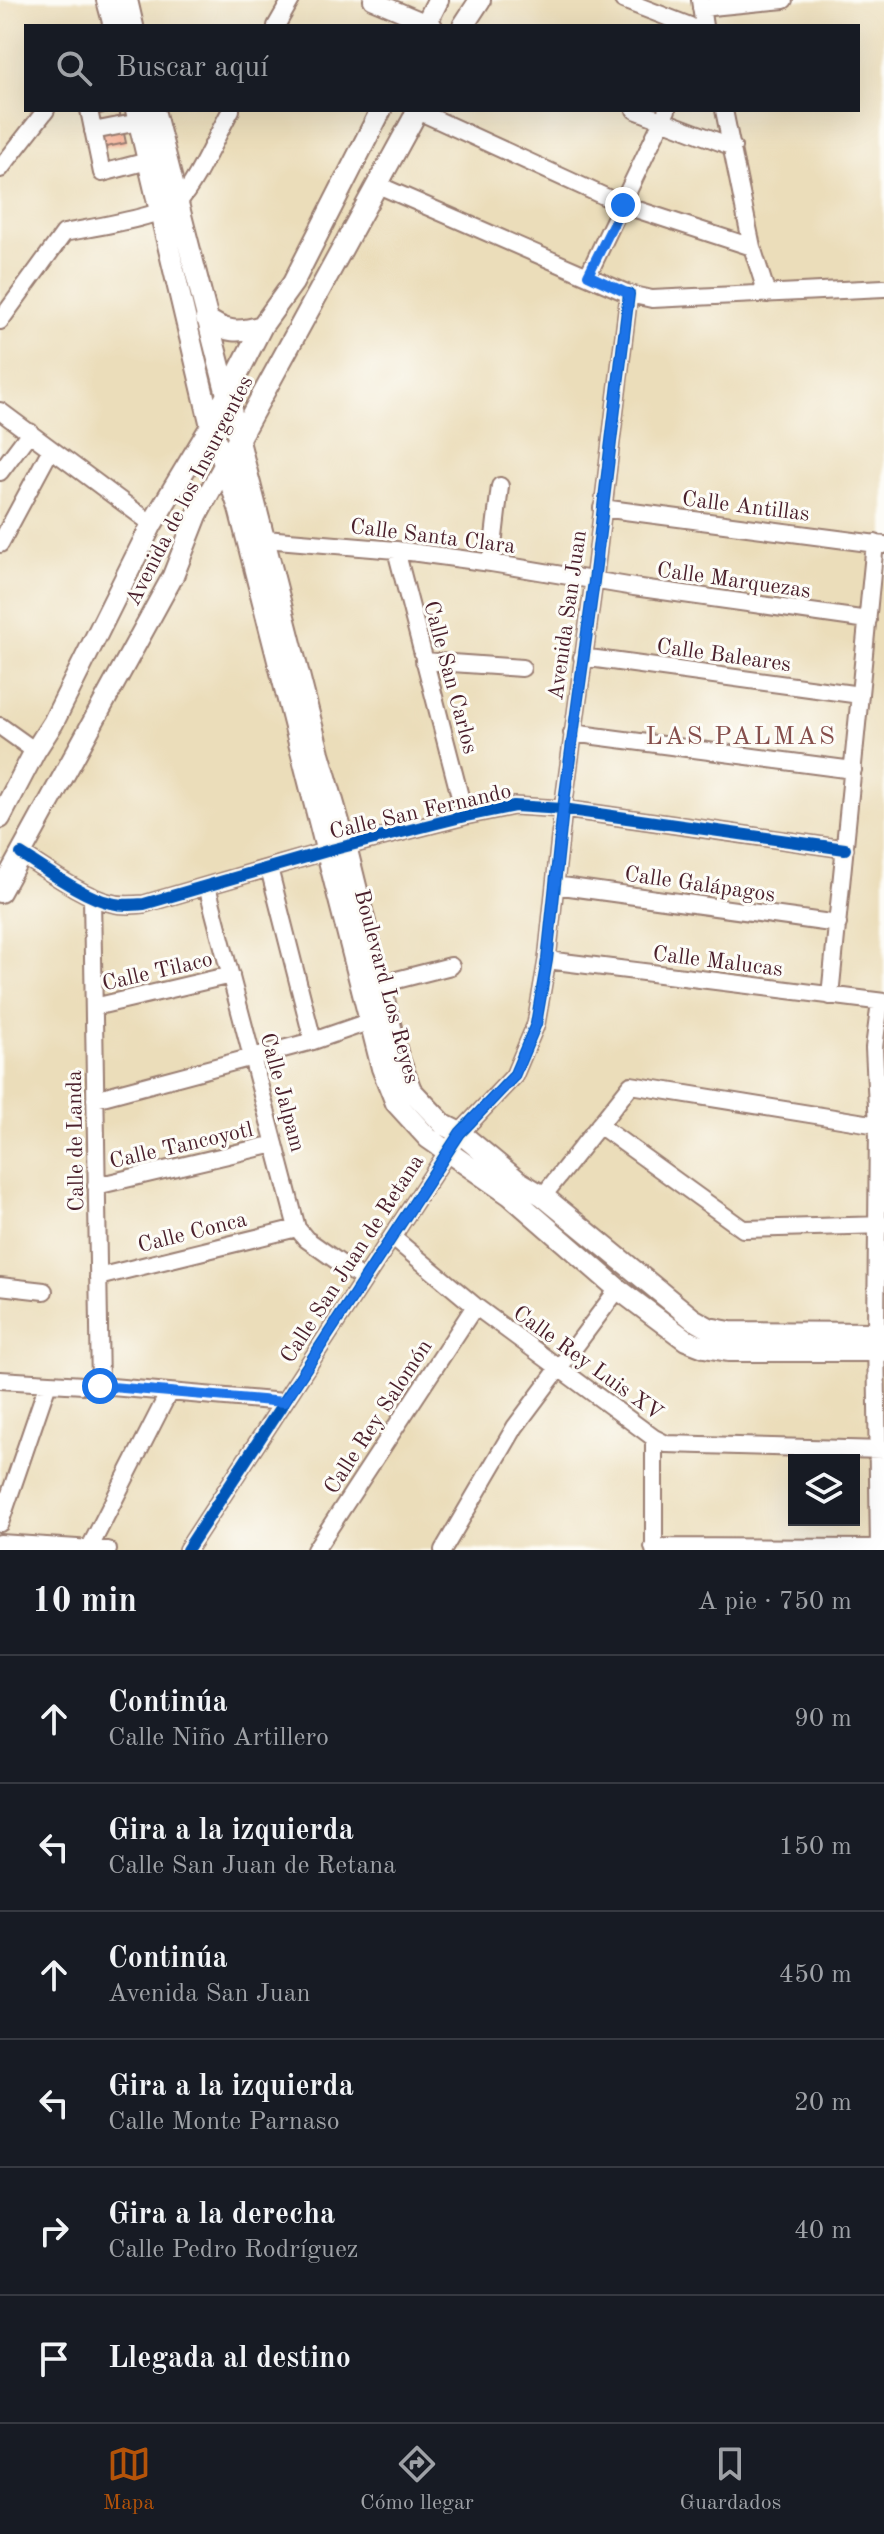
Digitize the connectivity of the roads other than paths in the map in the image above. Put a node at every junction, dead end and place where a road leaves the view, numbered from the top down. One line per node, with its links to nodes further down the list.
1 (107, 0): 10 (main road)
2 (127, 0): 11 (main road)
3 (291, 0): 12 (street)
4 (372, 0): 13 (street)
5 (438, 0): 14 (main road)
6 (480, 0): 15 (main road)
7 (623, 0): 16 (street)
8 (784, 0): 9 (street)
9 (700, 4): 17 (street)
10 (113, 24)
11 (133, 24)
12 (277, 24)
13 (426, 24)
14 (428, 24)
15 (464, 24)
16 (685, 24)
17 (704, 24)
18 (44, 112): 30 (street)
19 (89, 112): 27 (street)
20 (230, 112): 33 (street)
21 (380, 112): 41 (main road, Avenida de los Insurgentes)
22 (417, 112): 31 (main road, Avenida de los Insurgentes)
23 (422, 112): 32 (street)
24 (724, 112): 28 (street)
25 (143, 114): 27 (street); 29 (main road); 33 (main road)
26 (664, 115): 28 (street); 32 (street)
27 (93, 131): 29 (street)
28 (733, 147): 34 (street)
29 (148, 161): 33 (main road)
30 (0, 169)
31 (378, 185): 35 (street); 46 (main road, Avenida de los Insurgentes)
32 (623, 205): 34 (street); 35 (street)
33 (168, 208): 39 (main road, Boulevard Los Reyes); 40 (street); 44 (main road, Boulevard Los Reyes)
34 (752, 247): 38 (street)
35 (588, 275): 37 (street)
36 (884, 288): 38 (street)
37 (629, 294): 38 (street); 52 (street, Avenida San Juan)
38 (767, 294)
39 (206, 318): 41 (main road); 42 (main road, Boulevard Los Reyes)
40 (0, 321)
41 (262, 326): 42 (main road, Avenida de los Insurgentes)
42 (226, 396): 44 (main road, Avenida de los Insurgentes); 46 (main road, Boulevard Los Reyes)
43 (0, 411): 45 (street)
44 (211, 426): 48 (main road, Boulevard Los Reyes); 54 (main road, Avenida de los Insurgentes)
45 (30, 432): 47 (street); 49 (street)
46 (237, 440): 48 (main road, Avenida de los Insurgentes); 55 (main road, Boulevard Los Reyes)
47 (51, 449): 54 (street); 56 (street)
48 (225, 464): 51 (main road, Boulevard Los Reyes); 53 (main road, Avenida de los Insurgentes)
49 (0, 472)
50 (500, 486): 59 (street)
51 (239, 508): 53 (main road); 62 (main road, Boulevard Los Reyes)
52 (602, 508): 57 (street, Calle Antillas); 60 (street, Avenida San Juan)
53 (197, 515): 76 (main road, Avenida de los Insurgentes)
54 (152, 524): 69 (main road, Avenida de los Insurgentes)
55 (265, 539): 58 (street, Calle Santa Clara); 62 (main road, Boulevard Los Reyes)
56 (0, 544)
57 (880, 544): 61 (street)
58 (396, 550): 59 (street, Calle Santa Clara); 64 (street, Calle San Carlos)
59 (491, 563): 60 (street, Calle Santa Clara)
60 (594, 581): 61 (street, Calle Marquezas); 63 (street, Avenida San Juan)
61 (868, 620): 66 (street)
62 (280, 639): 74 (main road, Boulevard Los Reyes)
63 (582, 657): 66 (street, Calle Baleares); 68 (street, Avenida San Juan)
64 (424, 661): 65 (street); 72 (street, Calle San Carlos)
65 (522, 668)
66 (860, 695): 70 (street)
67 (0, 726): 69 (street)
68 (572, 733): 70 (street); 71 (street, Avenida San Juan)
69 (35, 751): 73 (main road, Avenida de los Insurgentes)
70 (853, 770): 75 (street)
71 (563, 809): 72 (street, Calle San Fernando); 75 (street, Calle San Fernando); 78 (street, Avenida San Juan)
72 (465, 816): 74 (street, Calle San Fernando)
73 (0, 818)
74 (336, 849): 77 (street, Calle San Fernando); 86 (main road, Boulevard Los Reyes); 90 (main road, Boulevard Los Reyes)
75 (845, 849): 82 (street)
76 (21, 854): 80 (main road, Avenida de los Insurgentes); 81 (street, Calle San Fernando)
77 (269, 868): 79 (street, Calle San Fernando); 91 (street)
78 (555, 885): 82 (street, Calle Galápagos); 83 (street, Avenida San Juan)
79 (207, 886): 81 (street, Calle San Fernando); 85 (street, Calle Jalpam)
80 (0, 891)
81 (92, 896): 89 (street, Calle de Landa)
82 (838, 924): 87 (street)
83 (547, 960): 87 (street, Calle Malucas); 96 (street, Avenida San Juan)
84 (451, 966): 86 (street)
85 (231, 975): 89 (street, Calle Tilaco); 92 (street, Calle Jalpam)
86 (381, 984): 96 (main road, Boulevard Los Reyes)
87 (830, 996): 88 (street, Calle Malucas)
88 (882, 1002): 95 (street)
89 (94, 1007): 93 (street, Calle de Landa)
90 (371, 1021): 91 (street); 98 (main road, Boulevard Los Reyes)
91 (313, 1041): 92 (street)
92 (252, 1058): 93 (street); 97 (street, Calle Jalpam)
93 (95, 1099): 99 (street, Calle de Landa)
94 (599, 1125): 95 (street); 100 (street); 101 (street)
95 (881, 1126): 101 (street)
96 (460, 1133): 98 (street, Avenida San Juan); 100 (main road, Boulevard Los Reyes)
97 (275, 1144): 99 (street, Calle Tancoyotl); 102 (street, Calle Jalpam)
98 (448, 1152): 103 (street, Calle San Juan de Retana); 107 (main road, Boulevard Los Reyes)
99 (96, 1186): 104 (street, Calle de Landa)
100 (543, 1196): 110 (main road, Boulevard Los Reyes)
101 (880, 1225): 110 (street)
102 (297, 1228): 104 (street, Calle Conca); 105 (street)
103 (392, 1237): 105 (street, Calle San Juan de Retana); 109 (street, Calle Rey Luis XV)
104 (98, 1277): 114 (street, Calle de Landa)
105 (364, 1280): 116 (street, Calle San Juan de Retana)
106 (0, 1286): 108 (street)
107 (618, 1289): 110 (main road, Boulevard Los Reyes); 111 (street)
108 (44, 1291)
109 (475, 1306): 111 (street, Calle Rey Luis XV); 126 (street, Calle Rey Salomón)
110 (880, 1342): 118 (street)
111 (560, 1367): 117 (street, Calle Rey Luis XV); 127 (street)
112 (0, 1380): 113 (street)
113 (48, 1383): 114 (street); 119 (street)
114 (100, 1386): 115 (street)
115 (169, 1392): 116 (street); 122 (street)
116 (284, 1402): 125 (street, Calle San Juan de Retana)
117 (654, 1438): 118 (street, Calle Rey Luis XV); 121 (street)
118 (881, 1450): 123 (street)
119 (0, 1523)
120 (0, 1543): 122 (street)
121 (654, 1548): 123 (street)
122 (89, 1549): 124 (street)
123 (881, 1549)
124 (108, 1550)
125 (187, 1550)
126 (315, 1550)
127 (443, 1550)

